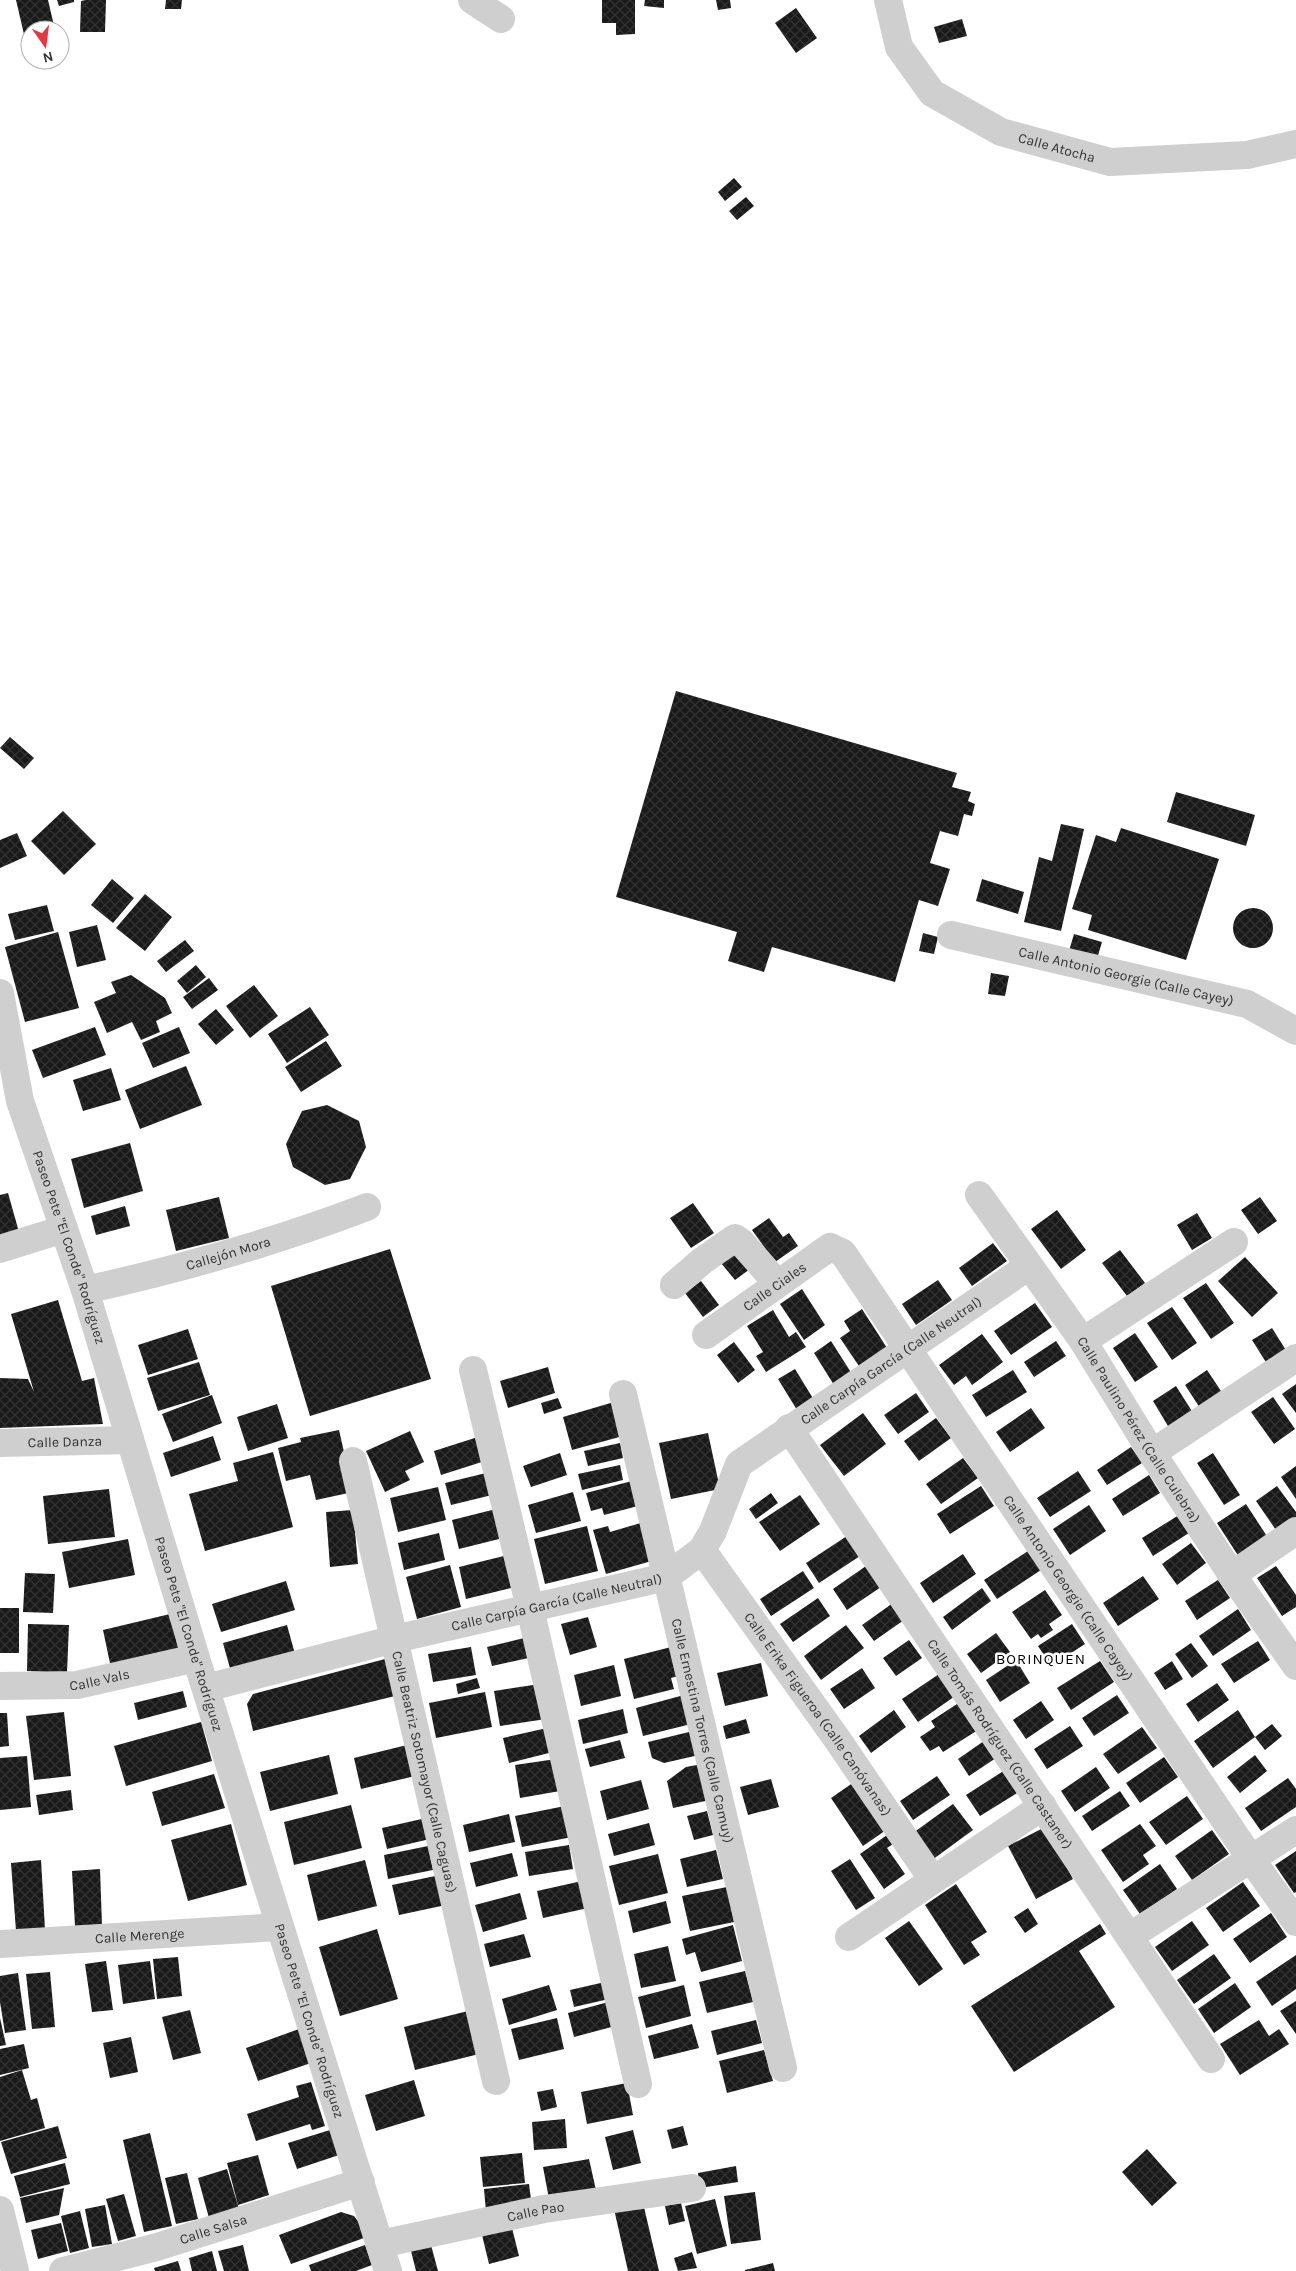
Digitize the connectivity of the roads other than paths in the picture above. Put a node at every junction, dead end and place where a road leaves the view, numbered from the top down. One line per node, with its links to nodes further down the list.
1 (472, 0): 3 (street)
2 (888, 0): 4 (street, Calle Atocha)
3 (502, 19)
4 (1296, 144)
5 (951, 934): 7 (street, Calle Antonio Georgie (Calle Cayey))
6 (0, 993): 10 (street, Paseo Pete "El Conde" Rodríguez)
7 (1296, 1032)
8 (979, 1195): 14 (street, Calle Paulino Pérez (Calle Culebra))
9 (367, 1207): 17 (street, Callejón Mora)
10 (64, 1229): 12 (street); 17 (street, Paseo Pete "El Conde" Rodríguez)
11 (1234, 1242): 19 (street)
12 (0, 1249)
13 (843, 1252): 15 (street, Calle Ciales); 20 (street, Calle Antonio Georgie (Calle Cayey))
14 (1029, 1266): 19 (street, Calle Paulino Pérez (Calle Culebra)); 20 (street, Calle Carpía García (Calle Neutral))
15 (777, 1283): 16 (street); 18 (street, Calle Ciales)
16 (674, 1285)
17 (85, 1290): 25 (street, Paseo Pete "El Conde" Rodríguez)
18 (706, 1334)
19 (1083, 1341): 27 (street, Calle Paulino Pérez (Calle Culebra))
20 (908, 1348): 24 (street, Calle Carpía García (Calle Neutral)); 41 (street, Calle Antonio Georgie (Calle Cayey))
21 (1296, 1358): 27 (street)
22 (473, 1370): 33 (street)
23 (623, 1394): 32 (street, Calle Ernestina Torres (Calle Camuy))
24 (789, 1428): 30 (street, Calle Carpía García (Calle Neutral)); 39 (street, Calle Tomás Rodríguez (Calle Castaner))
25 (130, 1440): 26 (street, Calle Danza); 35 (street, Paseo Pete "El Conde" Rodríguez)
26 (0, 1443)
27 (1152, 1453): 31 (street, Calle Paulino Pérez (Calle Culebra))
28 (353, 1461): 34 (street, Calle Beatriz Sotomayor (Calle Caguas))
29 (1296, 1531): 31 (street)
30 (702, 1550): 32 (street, Calle Carpía García (Calle Neutral)); 42 (street, Calle Erika Figueroa (Calle Canóvanas))
31 (1232, 1575): 36 (street, Calle Paulino Pérez (Calle Culebra))
32 (666, 1577): 33 (street, Calle Carpía García (Calle Neutral)); 49 (street, Calle Ernestina Torres (Calle Camuy))
33 (530, 1608): 34 (street, Calle Carpía García (Calle Neutral)); 51 (street)
34 (394, 1639): 38 (street, Calle Carpía García (Calle Neutral)); 50 (street, Calle Beatriz Sotomayor (Calle Caguas))
35 (196, 1658): 37 (street, Calle Vals); 38 (street, Paseo Pete "El Conde" Rodríguez)
36 (1296, 1666)
37 (0, 1686)
38 (206, 1688): 44 (street, Paseo Pete "El Conde" Rodríguez)
39 (1043, 1806): 42 (street); 45 (street, Calle Tomás Rodríguez (Calle Castaner))
40 (1296, 1830): 41 (street)
41 (1251, 1859): 43 (street, Calle Antonio Georgie (Calle Cayey)); 45 (street)
42 (933, 1880): 46 (street)
43 (1296, 1922)
44 (280, 1927): 47 (street, Calle Merenge); 52 (street, Paseo Pete "El Conde" Rodríguez)
45 (1130, 1936): 48 (street, Calle Tomás Rodríguez (Calle Castaner))
46 (849, 1937)
47 (0, 1944)
48 (1211, 2059)
49 (782, 2068)
50 (496, 2081)
51 (638, 2084)
52 (361, 2182): 55 (street, Paseo Pete "El Conde" Rodríguez); 57 (street, Calle Salsa)
53 (692, 2188): 55 (street, Calle Pao)
54 (0, 2210): 56 (street)
55 (380, 2244): 58 (street, Paseo Pete "El Conde" Rodríguez)
56 (15, 2271)
57 (63, 2271)
58 (388, 2271)

